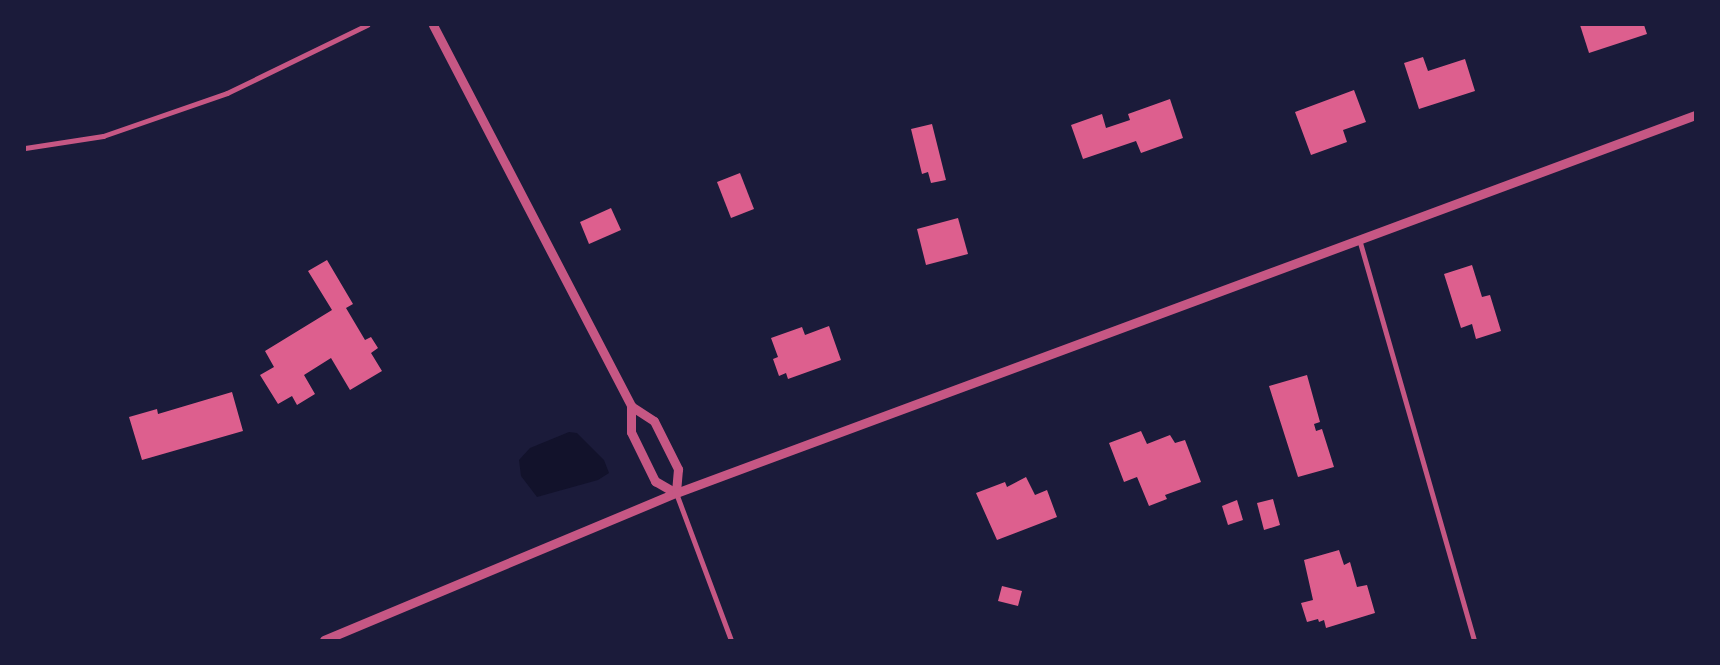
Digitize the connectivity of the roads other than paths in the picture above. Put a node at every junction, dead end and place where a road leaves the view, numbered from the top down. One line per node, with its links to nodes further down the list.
1 (367, 25): 4 (street)
2 (433, 25): 6 (street)
3 (1695, 115): 5 (street)
4 (25, 148)
5 (1359, 240): 7 (street); 10 (street)
6 (631, 406): 7 (street); 7 (street)
7 (676, 493): 8 (street); 9 (street)
8 (324, 640)
9 (731, 640)
10 (1474, 640)

